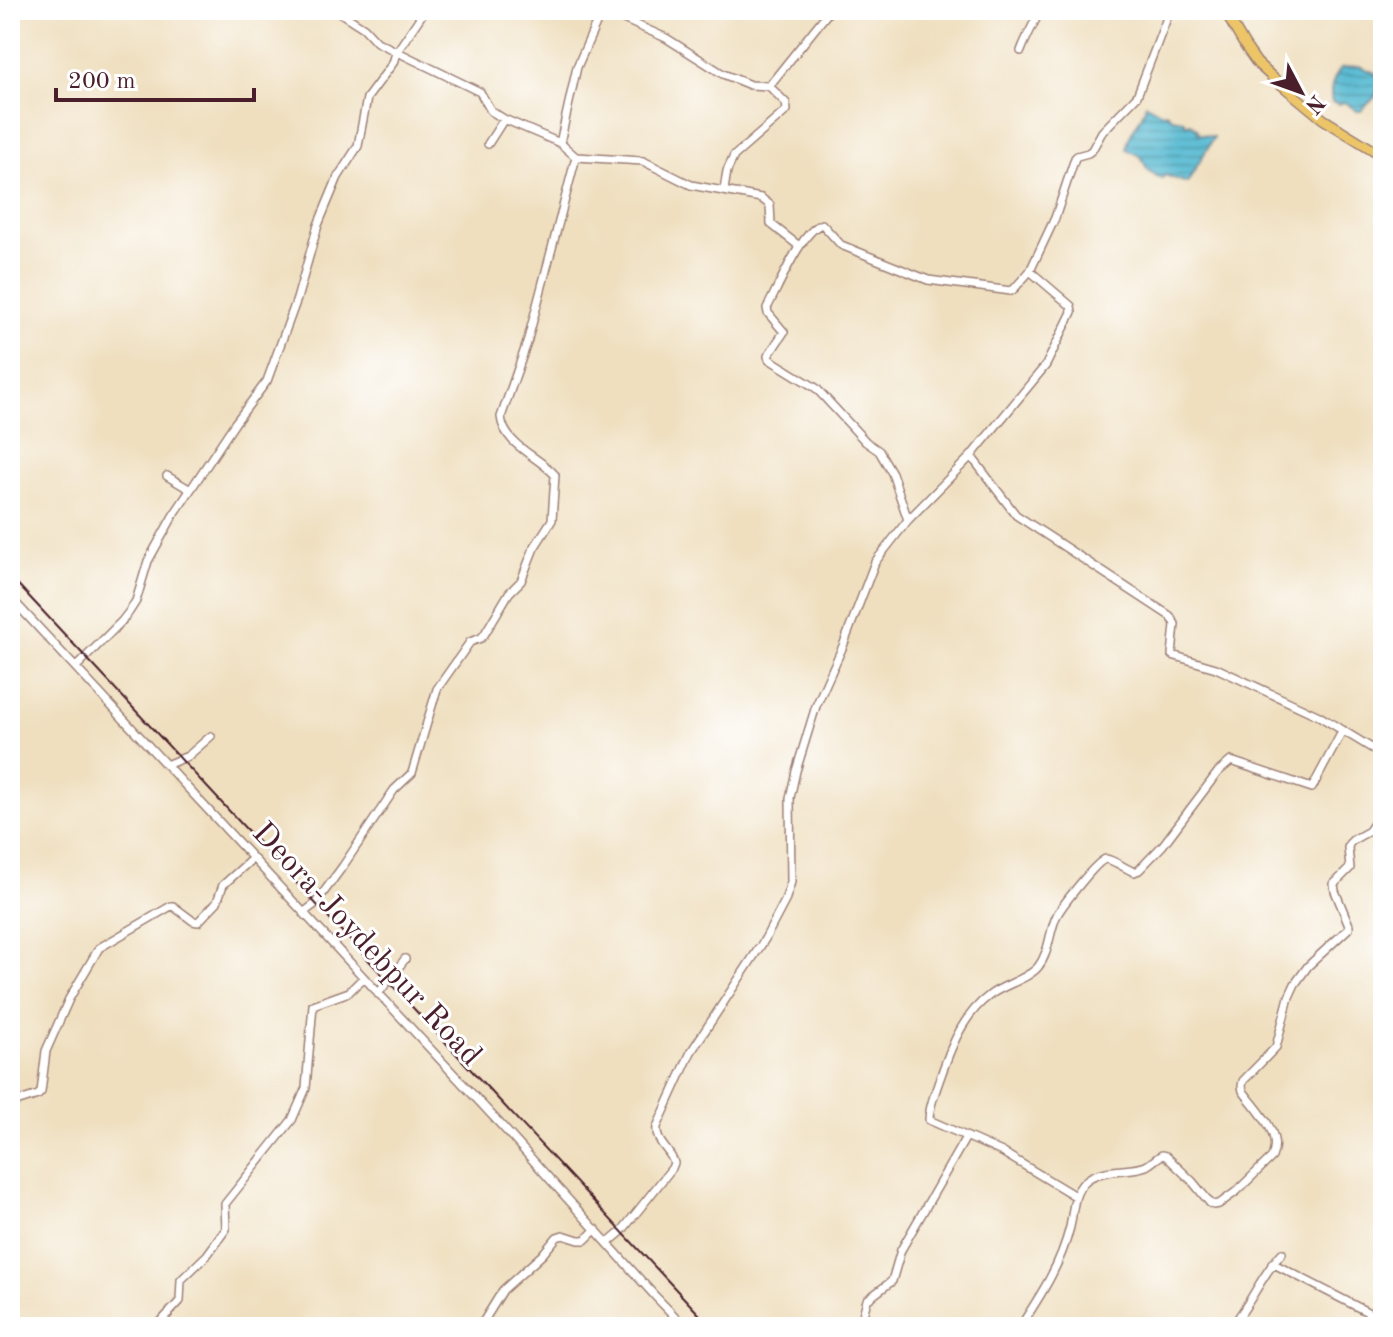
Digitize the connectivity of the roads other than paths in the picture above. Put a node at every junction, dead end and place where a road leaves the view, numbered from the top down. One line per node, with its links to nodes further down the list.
1 (336, 10): 9 (street)
2 (425, 10): 9 (street)
3 (603, 10): 10 (street); 12 (street)
4 (830, 10): 10 (street)
5 (1040, 10): 8 (street)
6 (1170, 10): 18 (street)
7 (1224, 10): 14 (main road)
8 (1021, 51)
9 (396, 53): 11 (street); 21 (street)
10 (769, 86): 16 (street)
11 (504, 119): 12 (street); 13 (street)
12 (560, 143): 15 (street)
13 (488, 144)
14 (1383, 156)
15 (576, 157): 16 (street); 31 (street)
16 (724, 190): 17 (street)
17 (799, 246): 18 (street); 22 (street)
18 (1030, 271): 19 (street)
19 (971, 456): 22 (street); 25 (street)
20 (167, 476): 21 (street)
21 (189, 489): 24 (street)
22 (908, 520): 39 (street)
23 (10, 597): 24 (street, Deora-Joydebpur Road)
24 (76, 667): 28 (street, Deora-Joydebpur Road)
25 (1343, 730): 27 (street); 36 (street)
26 (211, 736): 28 (street)
27 (1383, 755)
28 (166, 765): 30 (street, Deora-Joydebpur Road)
29 (1383, 810): 37 (street)
30 (253, 858): 31 (street, Deora-Joydebpur Road); 35 (street)
31 (303, 913): 33 (street, Deora-Joydebpur Road)
32 (405, 959): 34 (street)
33 (363, 978): 34 (street, Deora-Joydebpur Road); 43 (street)
34 (378, 994): 38 (street, Deora-Joydebpur Road)
35 (10, 1104)
36 (966, 1137): 37 (street); 46 (street)
37 (1075, 1196): 47 (street)
38 (596, 1229): 39 (street, Deora-Joydebpur Road); 44 (street)
39 (608, 1243): 45 (street, Deora-Joydebpur Road)
40 (1282, 1253): 41 (street)
41 (1272, 1263): 42 (street); 48 (street)
42 (1383, 1320)
43 (156, 1327)
44 (480, 1327)
45 (685, 1327)
46 (860, 1327)
47 (1020, 1327)
48 (1231, 1327)

